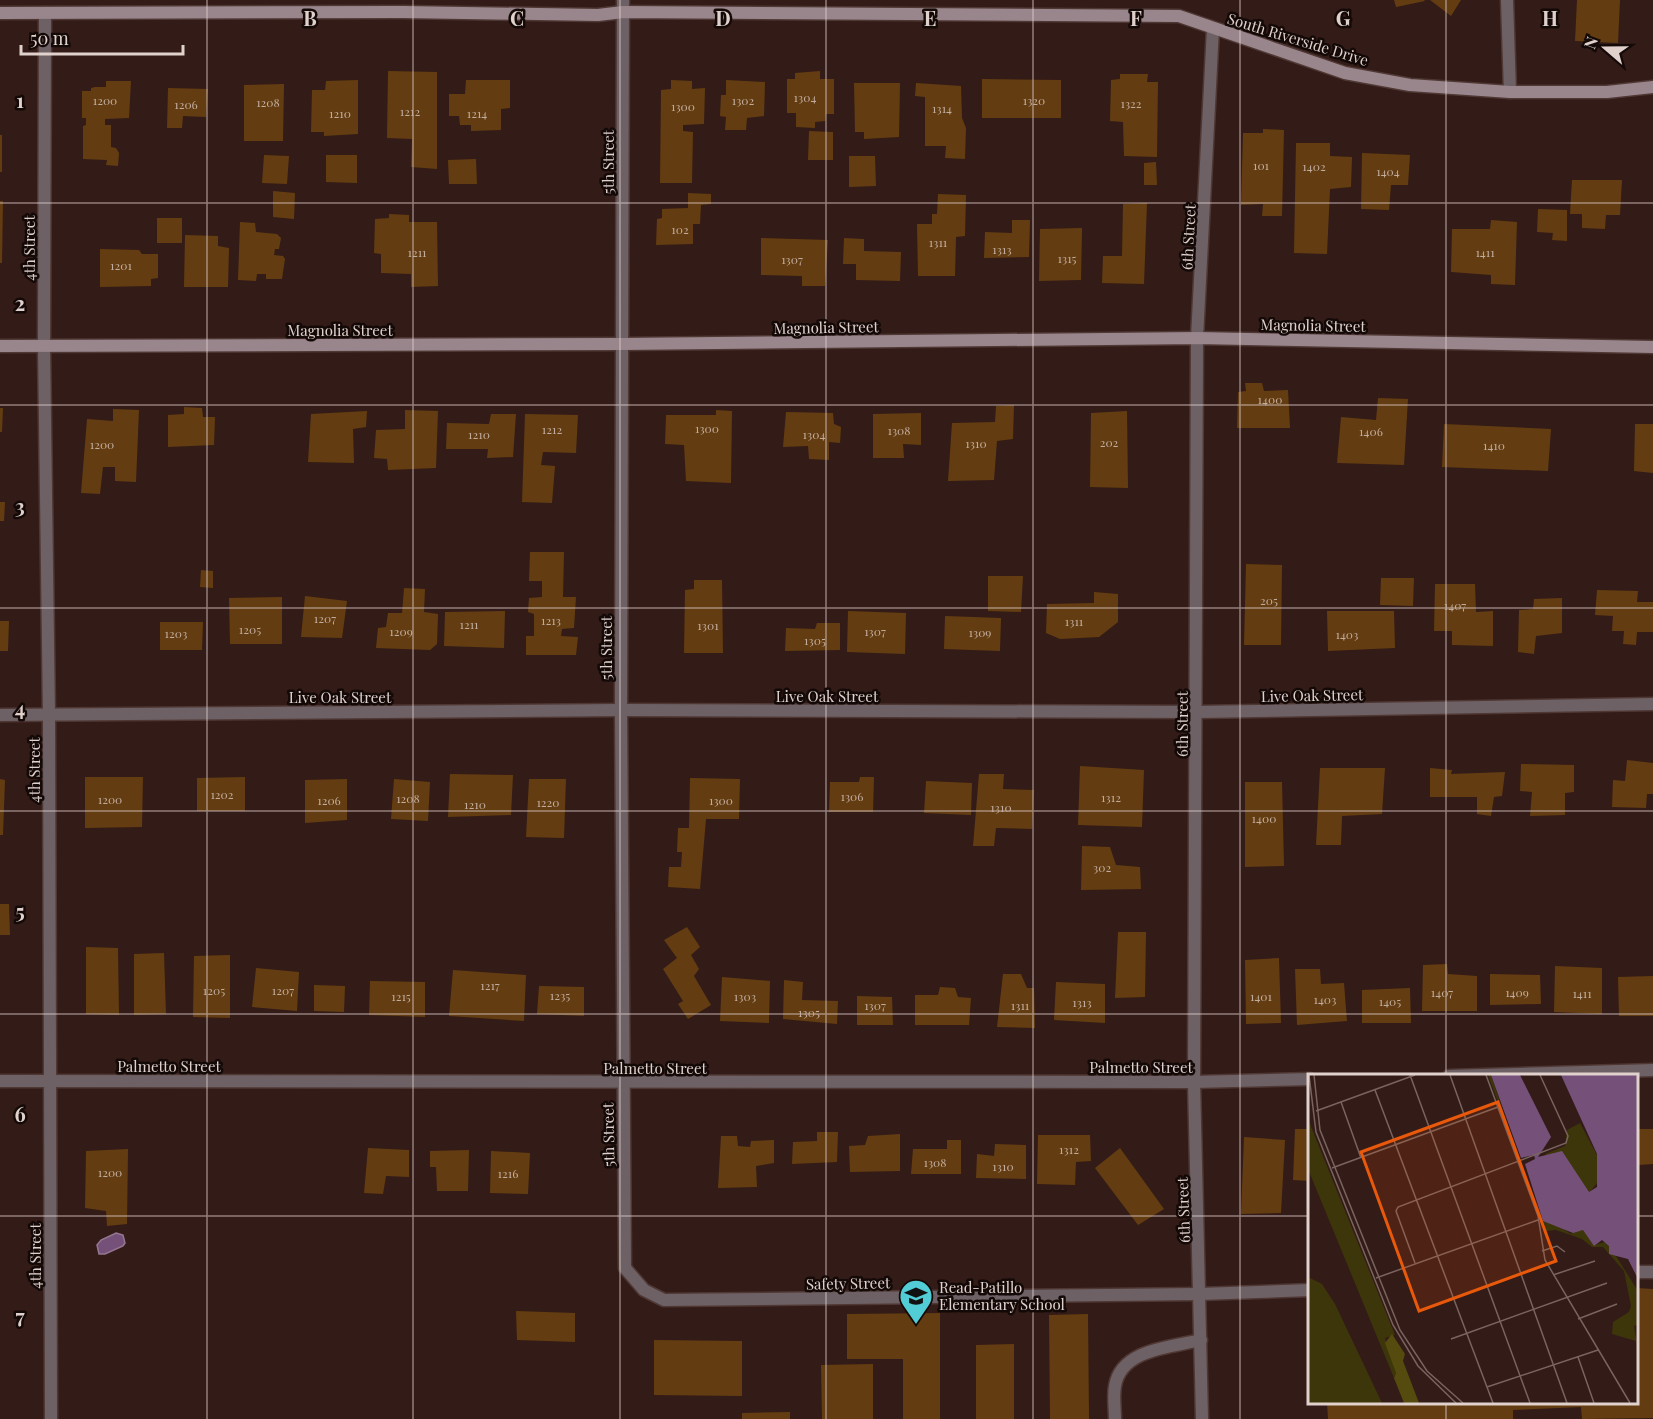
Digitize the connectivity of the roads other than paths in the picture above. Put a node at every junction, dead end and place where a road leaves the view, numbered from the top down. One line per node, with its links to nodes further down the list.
1 (1507, 0): 7 (street)
2 (623, 6): 3 (street, South Riverside Drive); 5 (street, South Riverside Drive); 9 (street, 5th Street)
3 (45, 13): 4 (street, South Riverside Drive); 11 (street, 4th Street)
4 (0, 14)
5 (1213, 28): 7 (street, South Riverside Drive); 8 (street, 6th Street)
6 (1653, 87): 7 (street, South Riverside Drive)
7 (1510, 92)
8 (1197, 338): 9 (street, Magnolia Street); 12 (street, Magnolia Street); 15 (street, 6th Street)
9 (622, 344): 11 (street, Magnolia Street); 14 (street, 5th Street)
10 (0, 346): 11 (street, Magnolia Street)
11 (44, 346): 17 (street, 4th Street)
12 (1653, 347)
13 (1653, 704): 15 (street, Live Oak Street)
14 (621, 710): 15 (street, Live Oak Street); 17 (street, Live Oak Street); 24 (street, 5th Street)
15 (1197, 712): 23 (street, 6th Street)
16 (0, 715): 17 (street, Live Oak Street)
17 (49, 715): 21 (street, 4th Street)
18 (1653, 1070): 19 (street)
19 (1517, 1074)
20 (1308, 1079): 23 (street, Palmetto Street)
21 (50, 1080): 22 (street, Palmetto Street); 24 (street, Palmetto Street); 29 (street, 4th Street)
22 (0, 1081)
23 (1194, 1082): 24 (street, Palmetto Street); 27 (street, 6th Street)
24 (623, 1083): 25 (street, 5th Street)
25 (644, 1290): 27 (street, Safety Street)
26 (1308, 1290): 27 (street, Safety Street)
27 (1200, 1294): 28 (street, 6th Street)
28 (1201, 1340): 30 (street); 31 (street, 6th Street)
29 (51, 1419)
30 (1115, 1419)
31 (1202, 1419)

